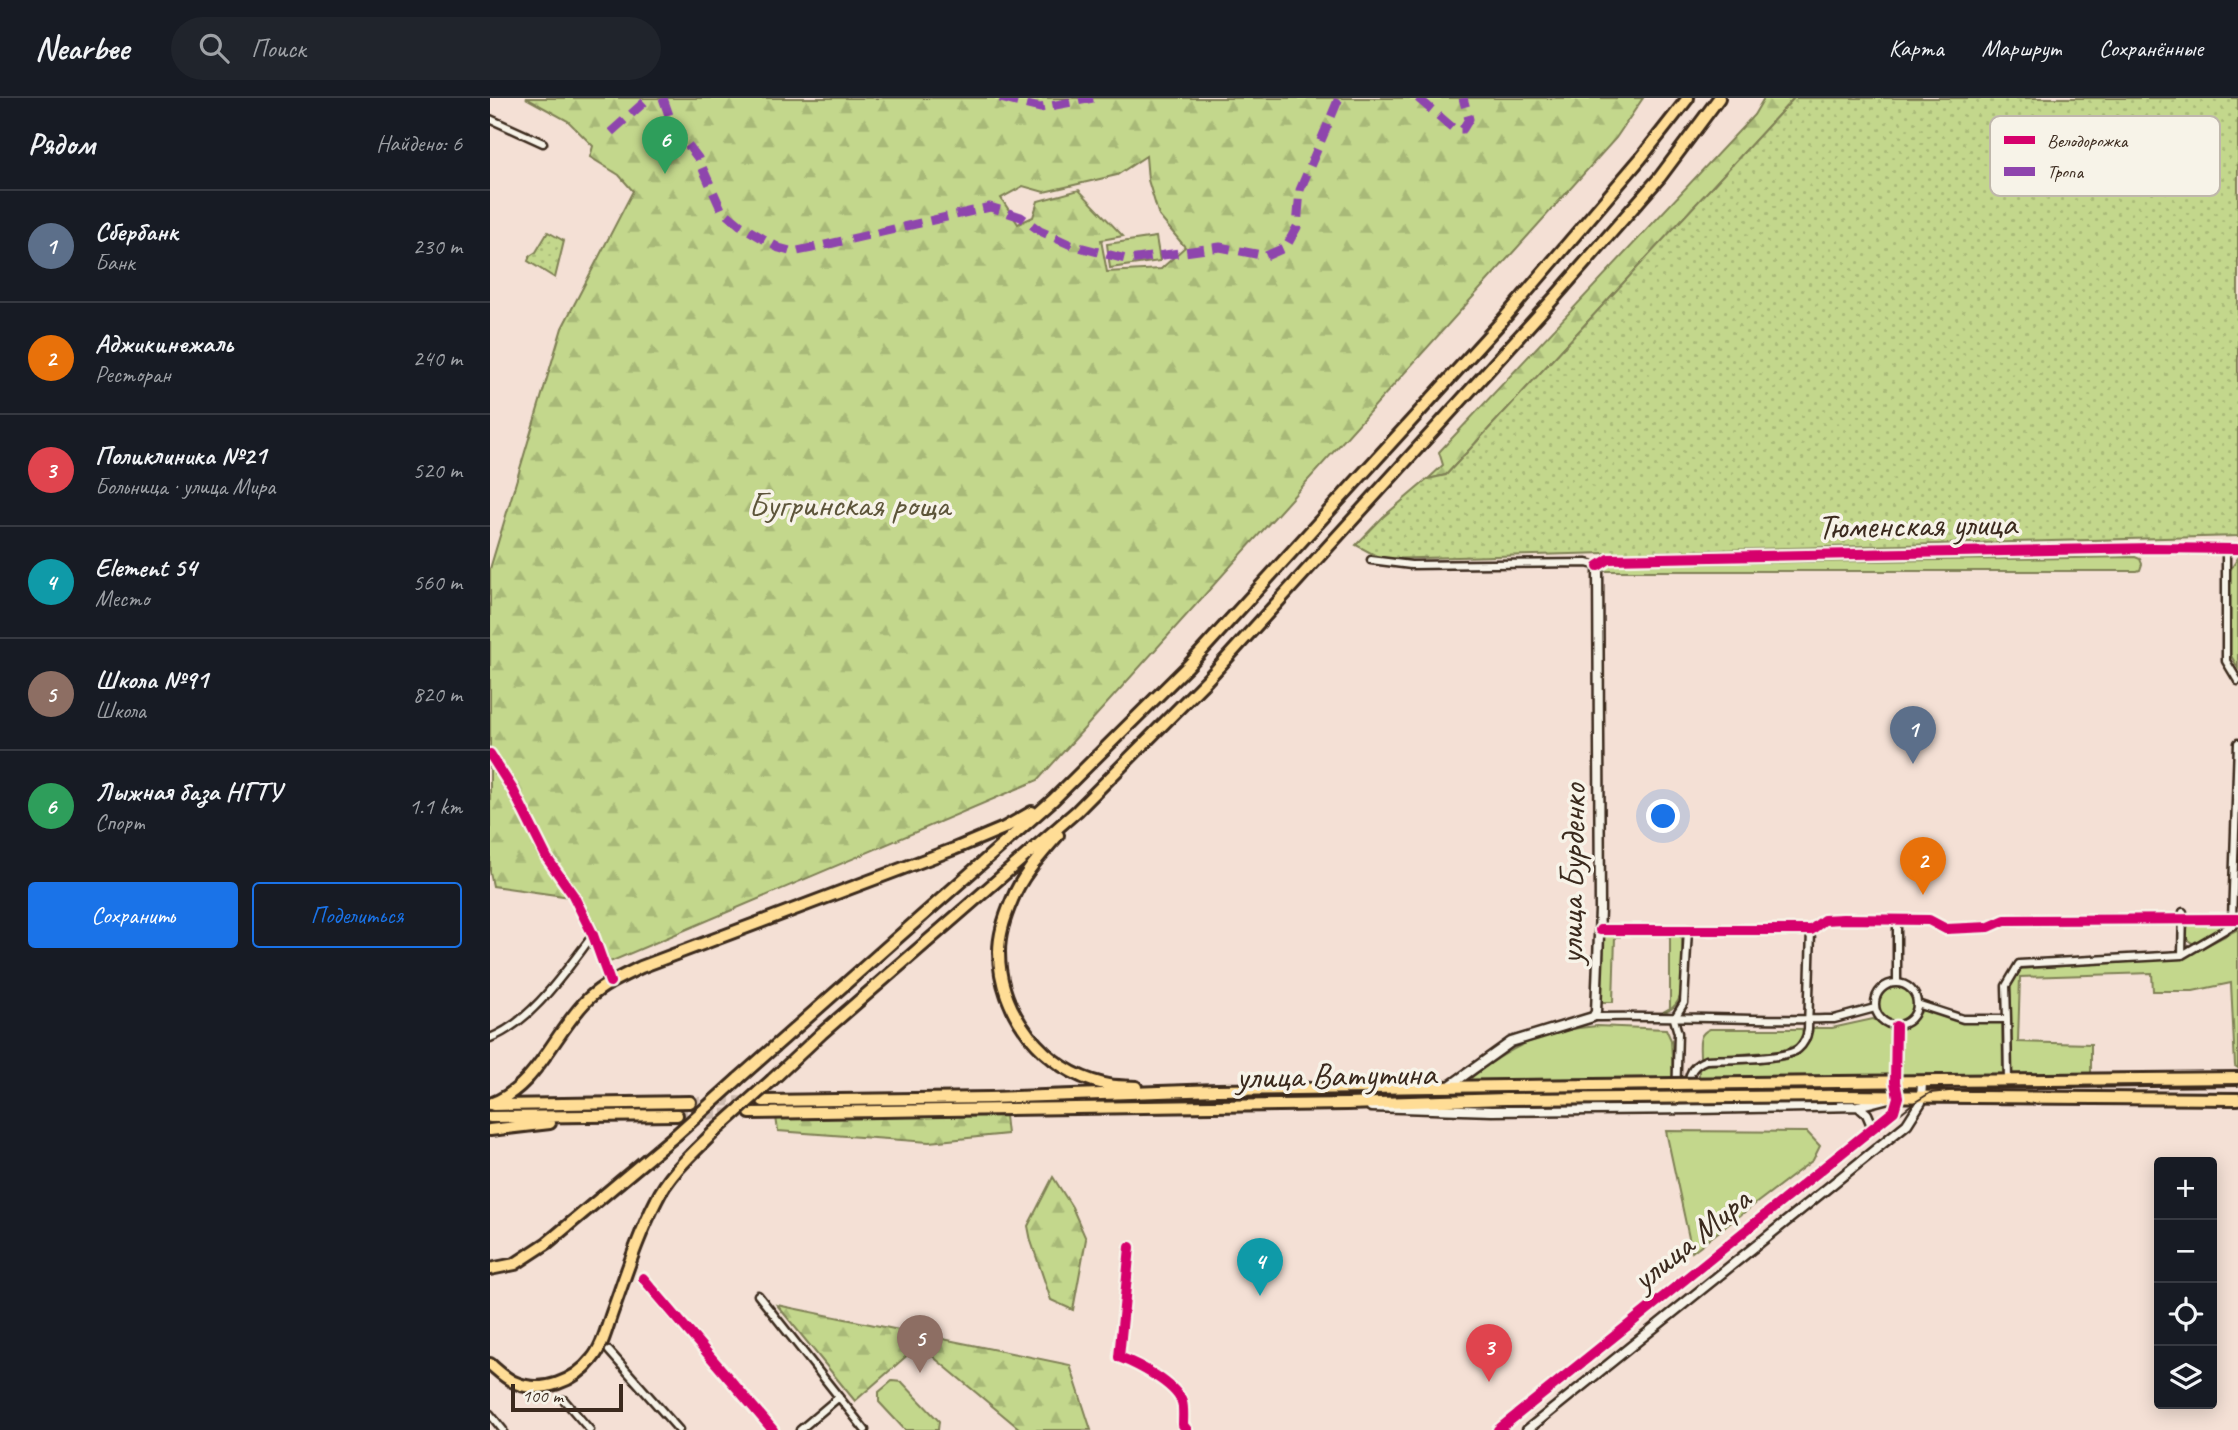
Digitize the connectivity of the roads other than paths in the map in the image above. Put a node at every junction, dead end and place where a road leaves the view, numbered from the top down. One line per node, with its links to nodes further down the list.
1 (1688, 98): 12 (main road)
2 (1719, 98): 13 (main road)
3 (490, 119): 4 (street)
4 (543, 143)
5 (2238, 549): 6 (street, Тюменская улица)
6 (2226, 550): 8 (street, Тюменская улица); 9 (street)
7 (1371, 560): 8 (street)
8 (1598, 566): 18 (street, улица Бурденко)
9 (2238, 681)
10 (2238, 743): 16 (street)
11 (490, 754): 20 (street)
12 (1053, 800): 22 (main road); 55 (main road, bridge)
13 (1077, 811): 37 (main road); 61 (main road, bridge)
14 (2183, 916): 15 (street); 16 (street); 21 (street)
15 (1897, 919): 19 (street); 23 (street)
16 (2236, 920): 21 (street)
17 (1688, 929): 18 (street); 19 (street); 27 (street)
18 (1600, 930): 26 (street, улица Бурденко)
19 (1811, 930): 28 (street)
20 (593, 934): 22 (street); 31 (street)
21 (2182, 955): 29 (street)
22 (610, 982): 44 (main road)
23 (1897, 983): 24 (street); 25 (street)
24 (1917, 1004): 29 (street); 30 (street)
25 (1875, 1008): 28 (street); 30 (street)
26 (1593, 1017): 27 (street); 36 (street)
27 (1674, 1019): 28 (street); 46 (street)
28 (1809, 1019): 47 (street)
29 (2007, 1019): 33 (street)
30 (1896, 1026): 34 (street)
31 (490, 1038)
32 (2238, 1078): 33 (main road)
33 (2008, 1080): 35 (main road)
34 (1895, 1082): 35 (main road); 36 (main road, улица Ватутина, bridge); 38 (street)
35 (1922, 1082): 39 (street)
36 (1447, 1087): 37 (main road, улица Ватутина)
37 (1174, 1092): 41 (main road, улица Ватутина)
38 (1895, 1097): 39 (main road, улица Ватутина); 43 (main road, улица Ватутина, bridge); 45 (street); 52 (street, улица Мира)
39 (1923, 1097): 40 (main road); 59 (street, улица Мира)
40 (2238, 1099)
41 (763, 1101)
42 (690, 1102): 44 (main road)
43 (1347, 1104): 46 (street); 48 (main road, улица Ватутина)
44 (490, 1105)
45 (1858, 1106): 47 (street); 52 (street)
46 (1676, 1109): 47 (street)
47 (1690, 1109)
48 (750, 1113)
49 (677, 1115): 51 (main road)
50 (490, 1117): 51 (main road)
51 (584, 1117): 53 (main road)
52 (1873, 1128): 57 (street, улица Мира)
53 (490, 1130)
54 (1130, 1247): 71 (street)
55 (490, 1269)
56 (643, 1278): 68 (street)
57 (1681, 1283): 59 (street); 72 (street, улица Мира)
58 (758, 1295): 62 (street)
59 (1693, 1297): 73 (street, улица Мира)
60 (610, 1351): 67 (street)
61 (490, 1364)
62 (839, 1397): 69 (street); 70 (street)
63 (564, 1400): 66 (street)
64 (490, 1414): 65 (street)
65 (503, 1430)
66 (590, 1430)
67 (679, 1430)
68 (773, 1430)
69 (800, 1430)
70 (865, 1430)
71 (1187, 1430)
72 (1498, 1430)
73 (1527, 1430)

